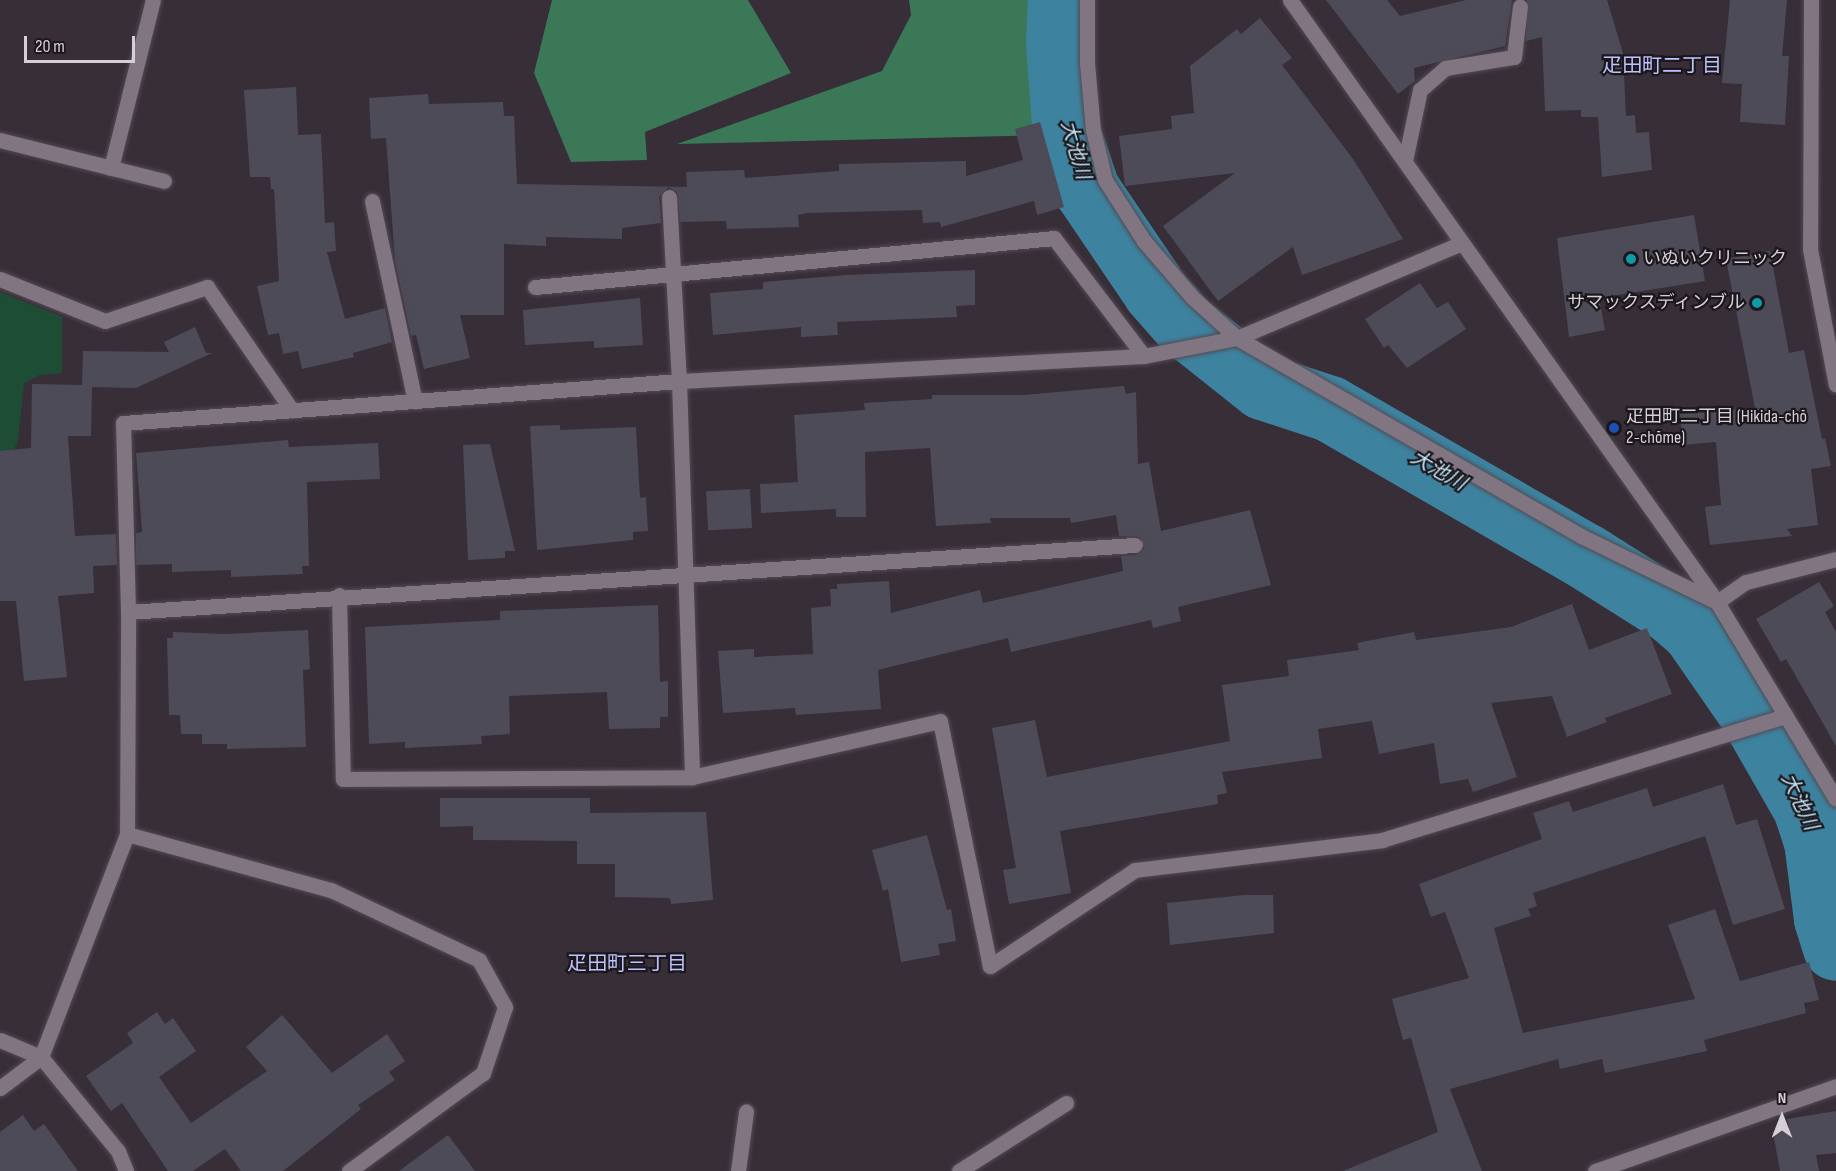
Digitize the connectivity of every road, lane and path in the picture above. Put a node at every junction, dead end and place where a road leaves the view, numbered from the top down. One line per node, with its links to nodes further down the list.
1 (153, 0): 8 (street)
2 (1088, 0): 16 (street)
3 (1290, 0): 7 (street)
4 (1811, 0): 19 (street)
5 (1520, 6): 7 (street)
6 (0, 140): 8 (street)
7 (1404, 161): 12 (street)
8 (111, 168): 9 (street)
9 (164, 182)
10 (669, 198): 13 (street)
11 (372, 201): 20 (street)
12 (1462, 243): 16 (street); 26 (street)
13 (675, 275): 15 (street); 17 (street); 18 (street)
14 (0, 279): 21 (street)
15 (535, 287)
16 (1237, 338): 17 (street); 26 (street)
17 (1144, 356): 18 (street)
18 (679, 381): 20 (street); 24 (street)
19 (1836, 385)
20 (415, 401): 21 (street)
21 (292, 410): 27 (street)
22 (1136, 545): 24 (street)
23 (1836, 559): 26 (street)
24 (683, 577): 25 (street); 29 (street)
25 (339, 595): 27 (street); 29 (street)
26 (1717, 602): 28 (street)
27 (128, 612): 31 (street)
28 (1784, 717): 29 (street); 30 (street)
29 (692, 777)
30 (1836, 799)
31 (126, 834): 33 (street); 39 (street)
32 (0, 1040): 33 (street)
33 (41, 1057): 35 (street); 38 (street)
34 (1836, 1086): 42 (street)
35 (0, 1088)
36 (1066, 1102): 41 (street)
37 (746, 1112): 40 (street)
38 (126, 1171)
39 (349, 1171)
40 (738, 1171)
41 (959, 1171)
42 (1595, 1171)

